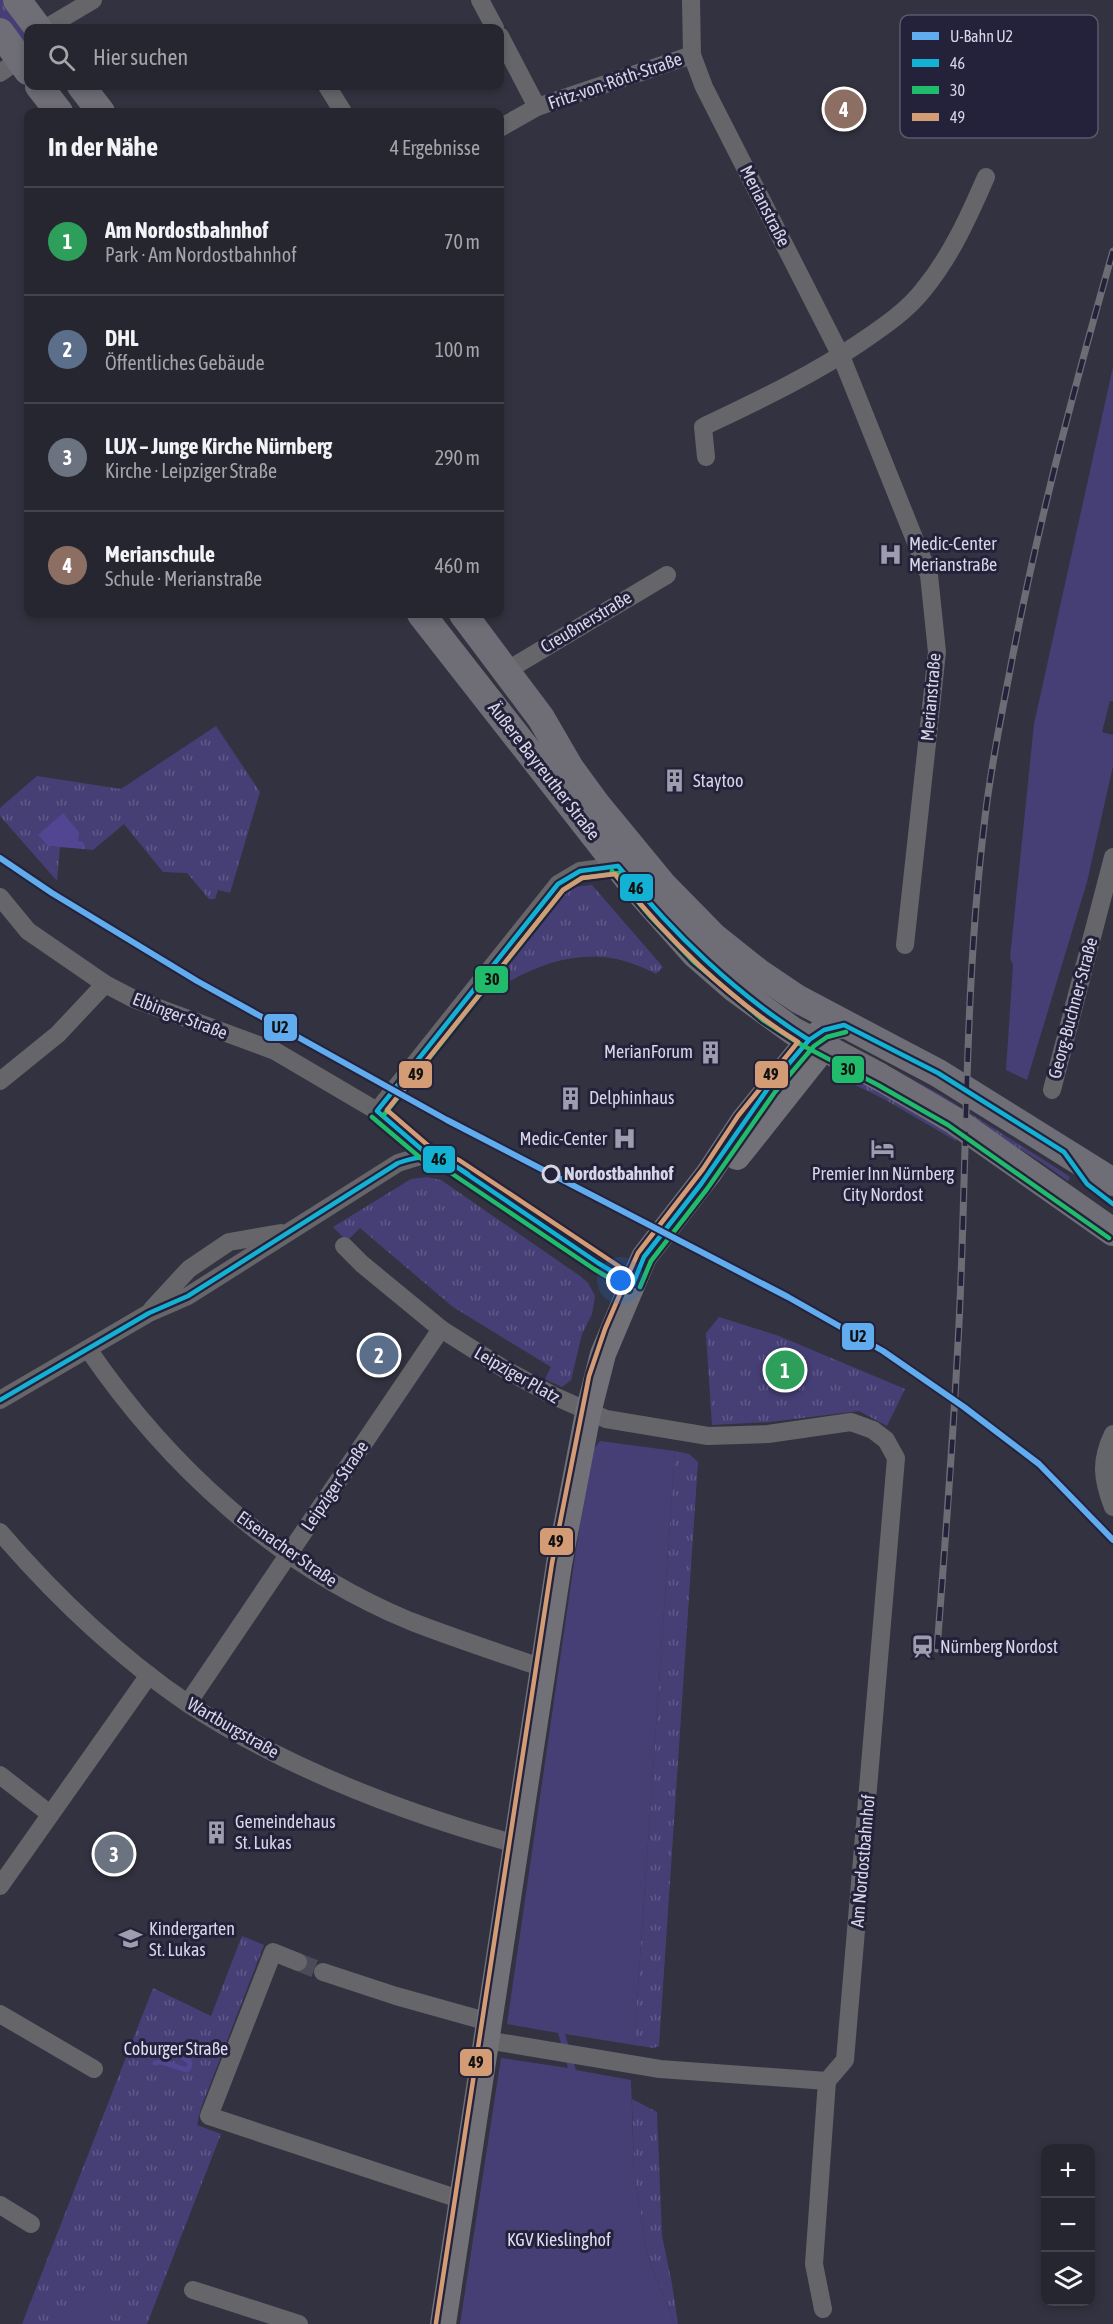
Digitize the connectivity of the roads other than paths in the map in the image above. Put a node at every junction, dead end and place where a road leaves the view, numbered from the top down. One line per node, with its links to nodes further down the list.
1 (17, 0): 5 (main road)
2 (93, 0): 6 (street)
3 (480, 0): 7 (street)
4 (691, 0): 10 (street, Merianstraße)
5 (35, 24)
6 (53, 24)
7 (493, 24)
8 (0, 32): 11 (main road)
9 (504, 44): 15 (street, Fritz-von-Röth-Straße)
10 (692, 55): 15 (street, Fritz-von-Röth-Straße); 21 (street, Merianstraße)
11 (16, 68)
12 (42, 90): 16 (main road)
13 (84, 90): 17 (main road)
14 (329, 90): 18 (street)
15 (537, 107): 19 (street, Fritz-von-Röth-Straße)
16 (56, 108)
17 (98, 108)
18 (341, 108)
19 (504, 126)
20 (986, 177): 21 (street)
21 (841, 356): 22 (street); 30 (street, Merianstraße)
22 (706, 457)
23 (667, 575): 26 (street, Creußnerstraße)
24 (424, 618): 28 (main road, Äußere Bayreuther Straße)
25 (466, 618): 26 (main road, Äußere Bayreuther Straße)
26 (506, 671): 32 (main road, Äußere Bayreuther Straße)
27 (1113, 857): 35 (street, Georg-Buchner-Straße)
28 (618, 866): 33 (main road, Äußere Bayreuther Straße); 36 (street)
29 (0, 897): 31 (street, Elbinger Straße)
30 (905, 945)
31 (105, 984): 34 (street); 36 (street, Elbinger Straße)
32 (844, 1025): 33 (street); 38 (main road, Äußere Bayreuther Straße)
33 (816, 1044): 39 (main road, Äußere Bayreuther Straße); 41 (street)
34 (0, 1081)
35 (1052, 1090)
36 (377, 1111): 37 (street)
37 (427, 1154): 41 (street); 43 (street)
38 (1113, 1182)
39 (1113, 1232)
40 (344, 1246): 42 (street, Leipziger Platz)
41 (633, 1284): 45 (street)
42 (441, 1329): 45 (street, Leipziger Platz); 49 (street, Leipziger Straße)
43 (88, 1349): 44 (street); 49 (street, Eisenacher Straße)
44 (0, 1400)
45 (588, 1413): 50 (street); 62 (street, Am Nordostbahnhof)
46 (1113, 1434): 47 (street)
47 (1113, 1507)
48 (0, 1532): 51 (street, Wartburgstraße)
49 (289, 1553): 50 (street, Eisenacher Straße); 52 (street, Leipziger Straße)
50 (543, 1668): 55 (street)
51 (149, 1675): 52 (street, Wartburgstraße); 54 (street)
52 (188, 1703): 55 (street, Wartburgstraße)
53 (0, 1775): 54 (street)
54 (50, 1814): 56 (street)
55 (516, 1844): 60 (street)
56 (0, 1886)
57 (298, 1962): 63 (street)
58 (323, 1972): 60 (street)
59 (0, 2014): 61 (street)
60 (488, 2031): 62 (street); 63 (street)
61 (94, 2069)
62 (827, 2081): 67 (street)
63 (462, 2200): 69 (street)
64 (0, 2205): 65 (street)
65 (31, 2224)
66 (194, 2290): 68 (street)
67 (823, 2309)
68 (299, 2324)
69 (443, 2324)

